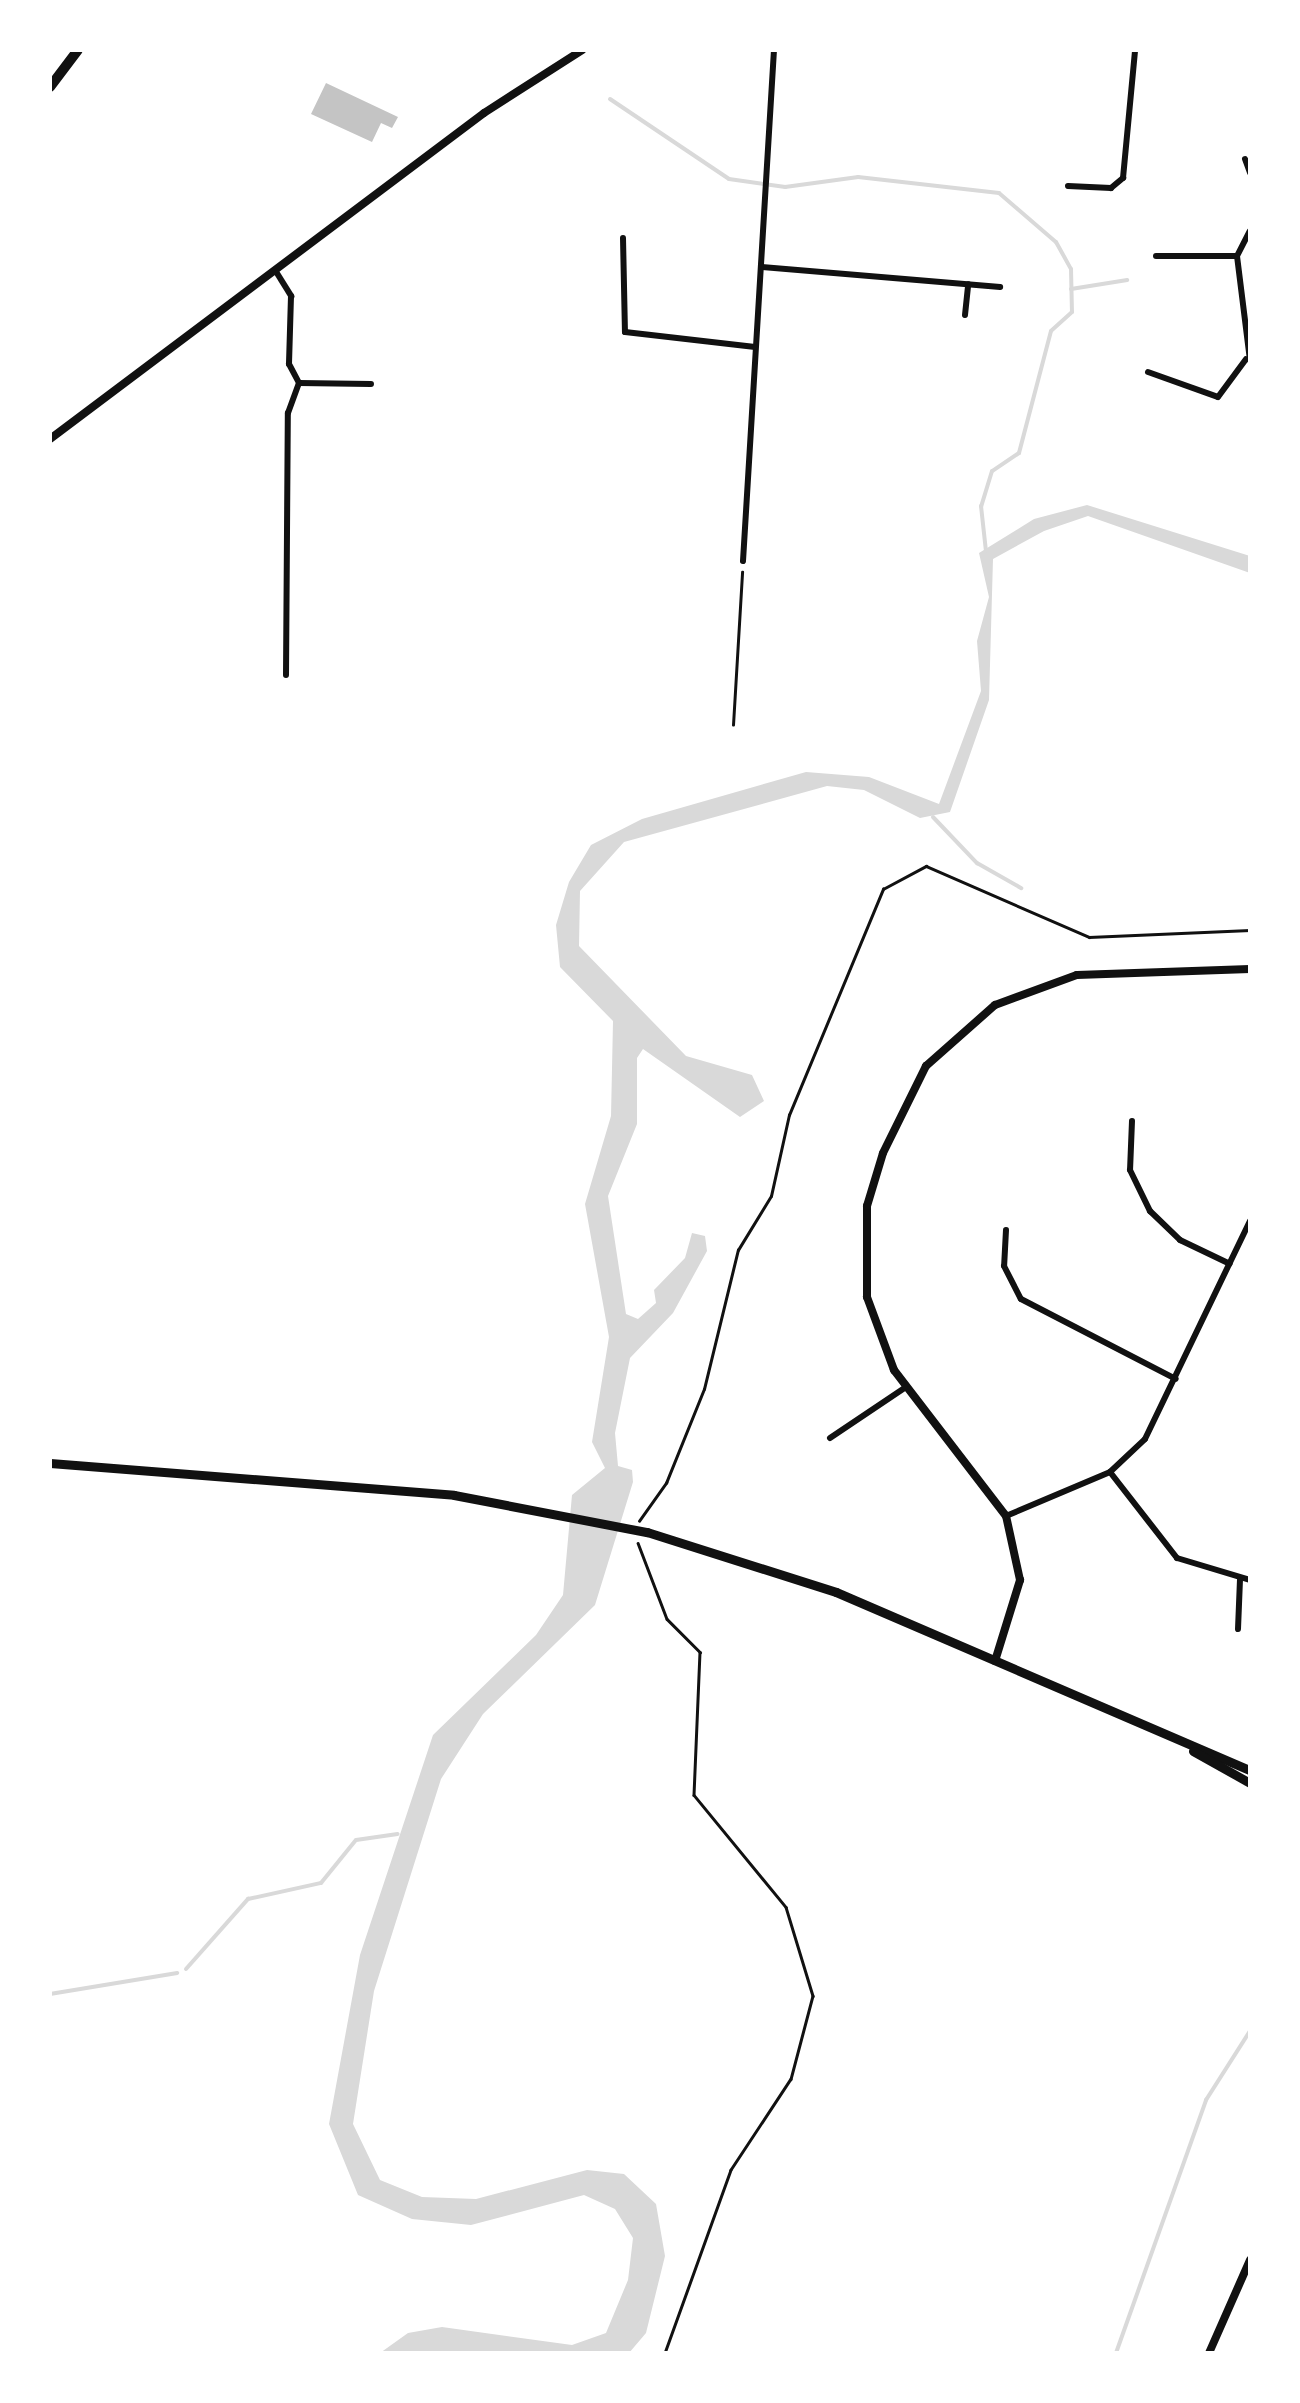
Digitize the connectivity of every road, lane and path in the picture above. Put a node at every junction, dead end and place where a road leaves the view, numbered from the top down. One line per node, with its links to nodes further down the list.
1 (78, 50): 5 (highway)
2 (582, 50): 14 (street)
3 (774, 50): 13 (street)
4 (1134, 50): 8 (street)
5 (50, 87)
6 (1245, 159): 7 (street)
7 (1250, 173)
8 (1068, 186)
9 (1250, 231): 12 (street)
10 (623, 238): 18 (street)
11 (1156, 256): 12 (street)
12 (1237, 256): 19 (street)
13 (761, 267): 15 (street); 18 (street)
14 (276, 270): 21 (street); 23 (street)
15 (968, 284): 16 (street); 17 (street)
16 (1000, 287)
17 (966, 315)
18 (755, 348): 24 (street)
19 (1248, 360): 20 (street)
20 (1148, 372)
21 (300, 383): 22 (street); 25 (street)
22 (371, 384)
23 (50, 439)
24 (742, 561): 26 (path)
25 (286, 675)
26 (733, 725)
27 (1250, 930): 47 (path)
28 (1250, 970): 34 (street)
29 (1132, 1121): 32 (street)
30 (1250, 1221): 32 (street)
31 (1006, 1230): 33 (street)
32 (1230, 1264): 33 (street)
33 (1176, 1379): 37 (street)
34 (906, 1387): 35 (street); 38 (street)
35 (830, 1438)
36 (50, 1463): 42 (main road)
37 (1110, 1472): 38 (street); 39 (street)
38 (1006, 1516): 42 (street)
39 (1240, 1580): 40 (street); 41 (street)
40 (1250, 1580)
41 (1238, 1629)
42 (995, 1661): 43 (main road)
43 (1156, 1729): 44 (main road); 45 (main road)
44 (1250, 1770)
45 (1250, 1783)
46 (1250, 2260): 48 (street)
47 (665, 2353)
48 (1209, 2353)

